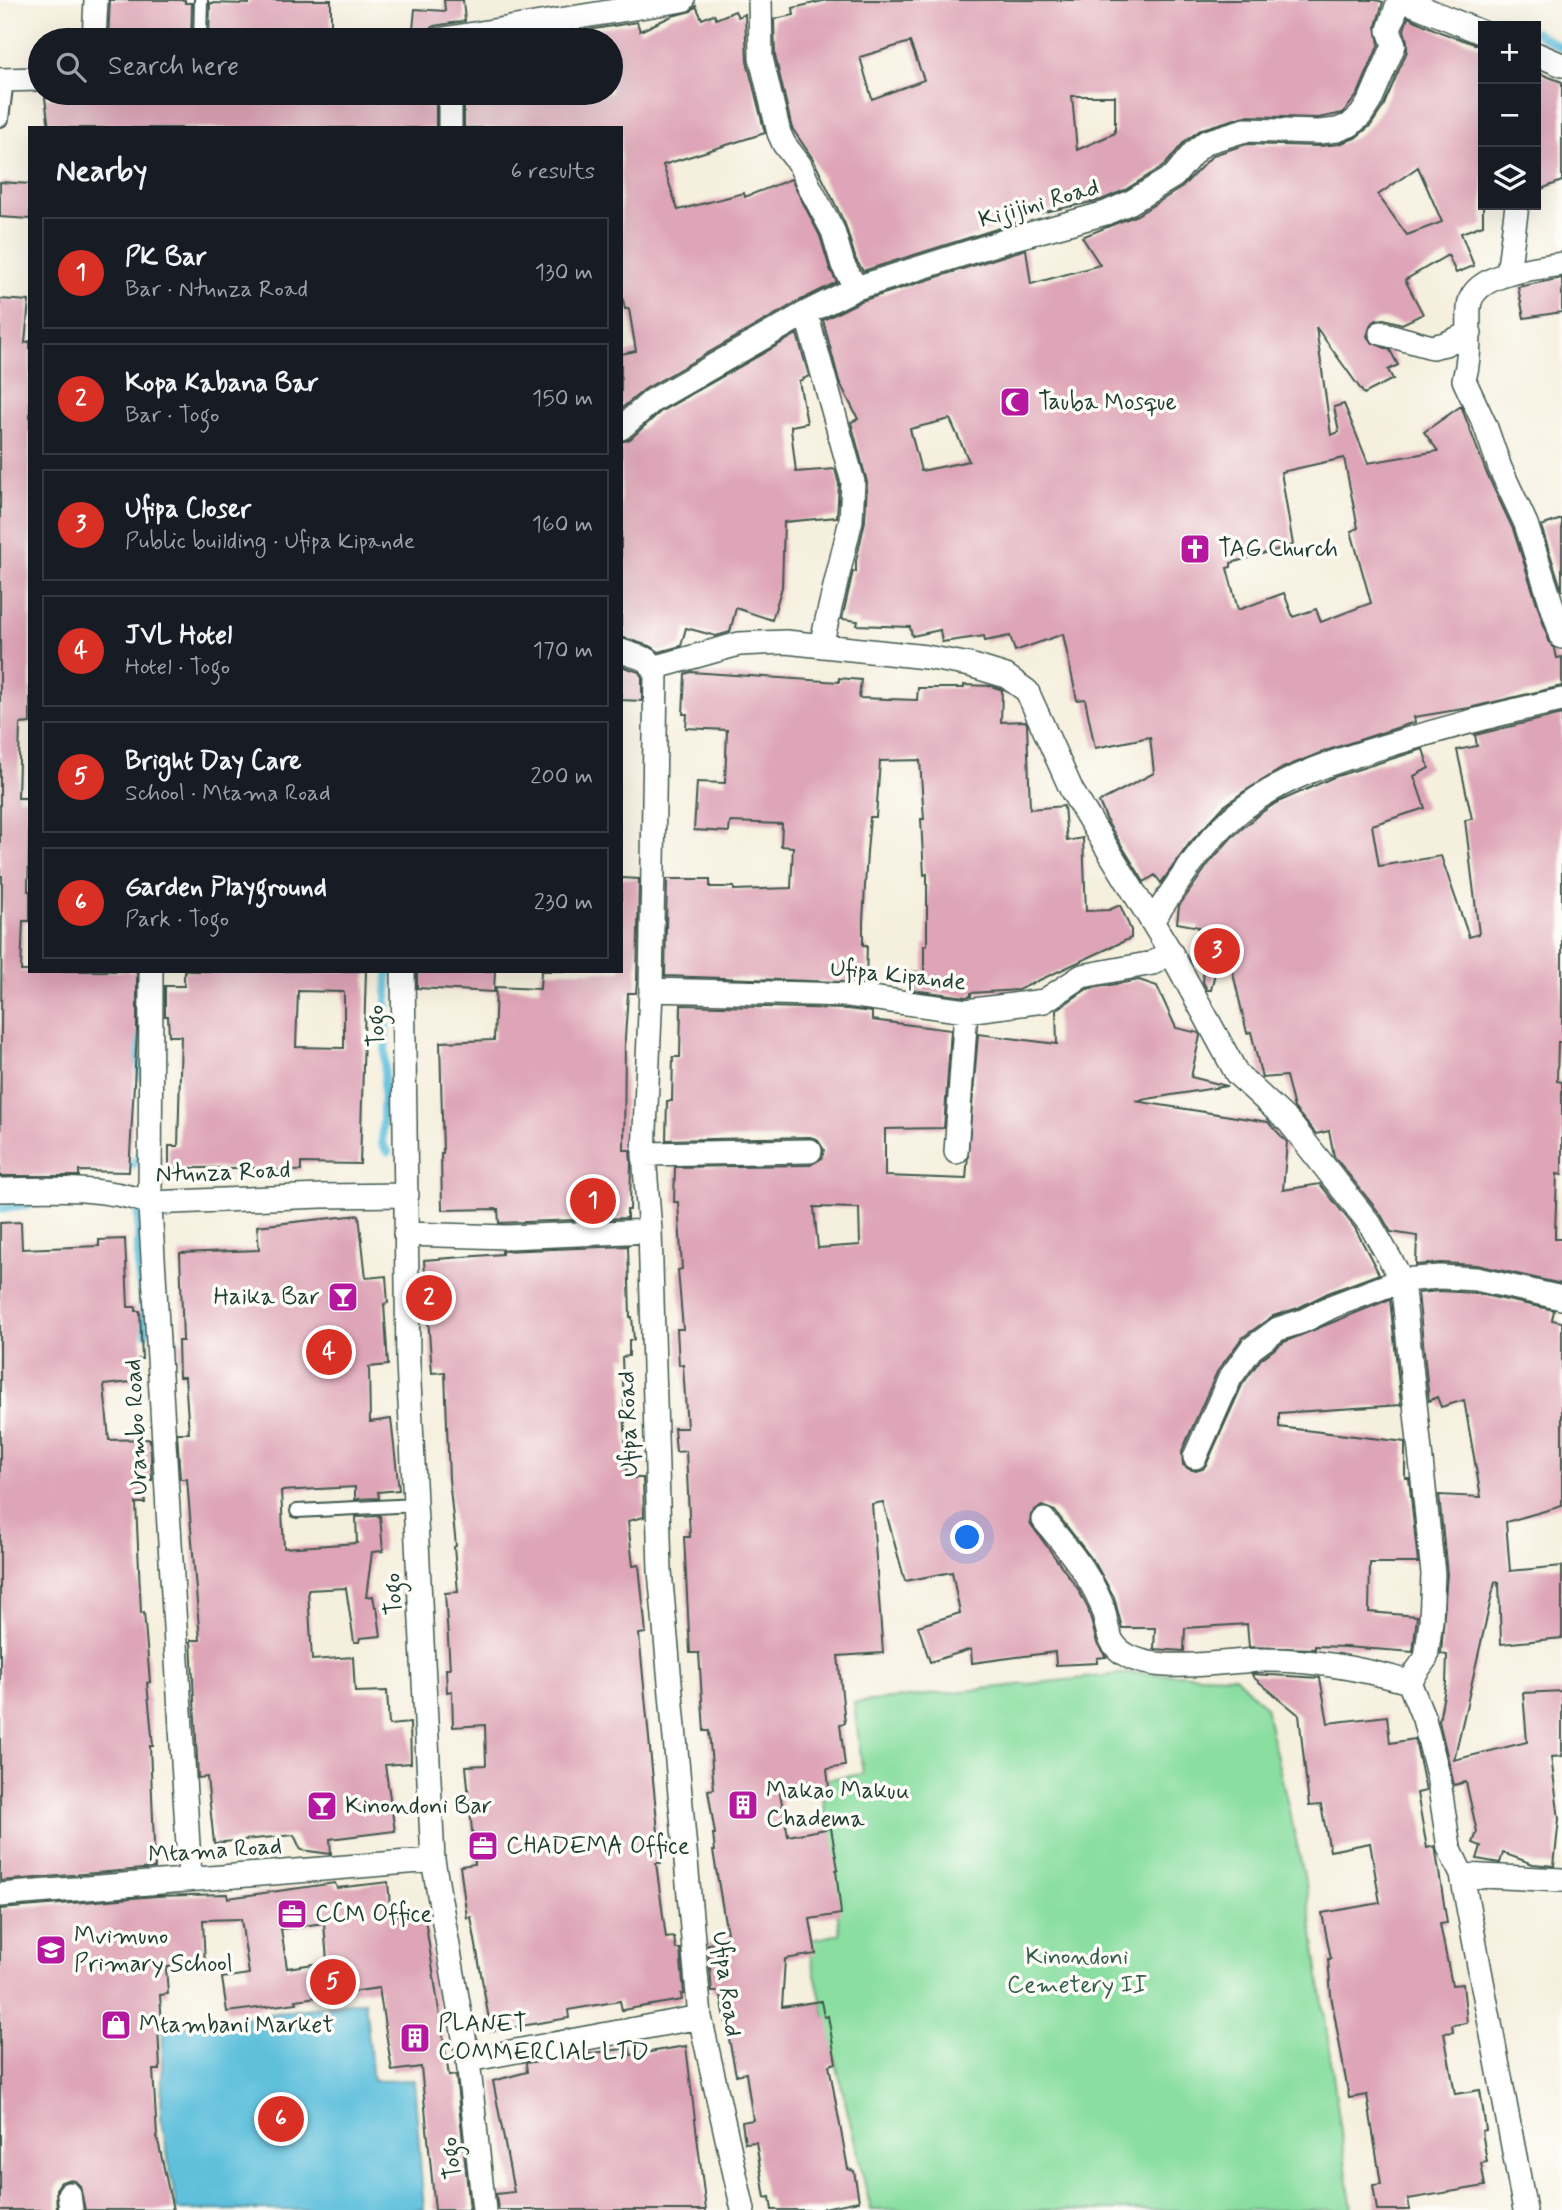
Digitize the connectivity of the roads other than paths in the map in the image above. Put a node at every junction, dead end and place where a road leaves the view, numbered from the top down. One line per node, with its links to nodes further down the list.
1 (96, 0): 6 (street)
2 (201, 0): 7 (lane)
3 (683, 0): 8 (street)
4 (760, 0): 18 (street)
5 (1401, 0): 9 (street); 18 (street, Kijijini Road)
6 (95, 28)
7 (200, 28)
8 (512, 28)
9 (1478, 31)
10 (28, 79): 11 (street)
11 (4, 80): 13 (lane)
12 (450, 105): 14 (street)
13 (0, 120)
14 (450, 126)
15 (1516, 210): 17 (street)
16 (1562, 264): 17 (street)
17 (1508, 274): 21 (street)
18 (856, 288): 19 (street, Kijijini Road)
19 (806, 313): 22 (street, Kijijini Road); 24 (street)
20 (1381, 333): 21 (street)
21 (1470, 333): 23 (street)
22 (623, 426)
23 (1562, 637)
24 (821, 645): 26 (street); 28 (street)
25 (623, 652): 26 (street)
26 (653, 667): 32 (street, Ufipa Road)
27 (1562, 700): 28 (street)
28 (1152, 921): 29 (street)
29 (1170, 951): 33 (street, Ufipa Kipande); 42 (street)
30 (151, 973): 39 (street, Urambo Road)
31 (403, 973): 38 (street, Togo)
32 (651, 990): 33 (street, Ufipa Kipande); 36 (street, Ufipa Road)
33 (966, 1012): 35 (street)
34 (810, 1151): 36 (street)
35 (956, 1152)
36 (644, 1154): 40 (street, Ufipa Road)
37 (0, 1190): 39 (street, Ntunza Road)
38 (407, 1195): 39 (street, Ntunza Road); 41 (street, Togo)
39 (150, 1203): 51 (street, Urambo Road)
40 (650, 1231): 41 (street); 54 (street, Ufipa Road)
41 (405, 1234): 45 (street, Togo)
42 (1402, 1280): 43 (street); 44 (street); 48 (street)
43 (1562, 1298)
44 (1195, 1457)
45 (416, 1504): 46 (lane); 49 (street, Togo)
46 (297, 1511)
47 (1044, 1520): 48 (street)
48 (1409, 1682): 50 (street)
49 (433, 1860): 51 (street, Mtama Road); 55 (street, Togo)
50 (1462, 1875): 52 (street); 58 (street)
51 (190, 1880): 53 (street, Mtama Road)
52 (1562, 1880)
53 (0, 1895)
54 (700, 2017): 55 (street); 57 (street, Ufipa Road)
55 (468, 2060): 56 (street, Togo)
56 (484, 2210)
57 (743, 2210)
58 (1525, 2210)

